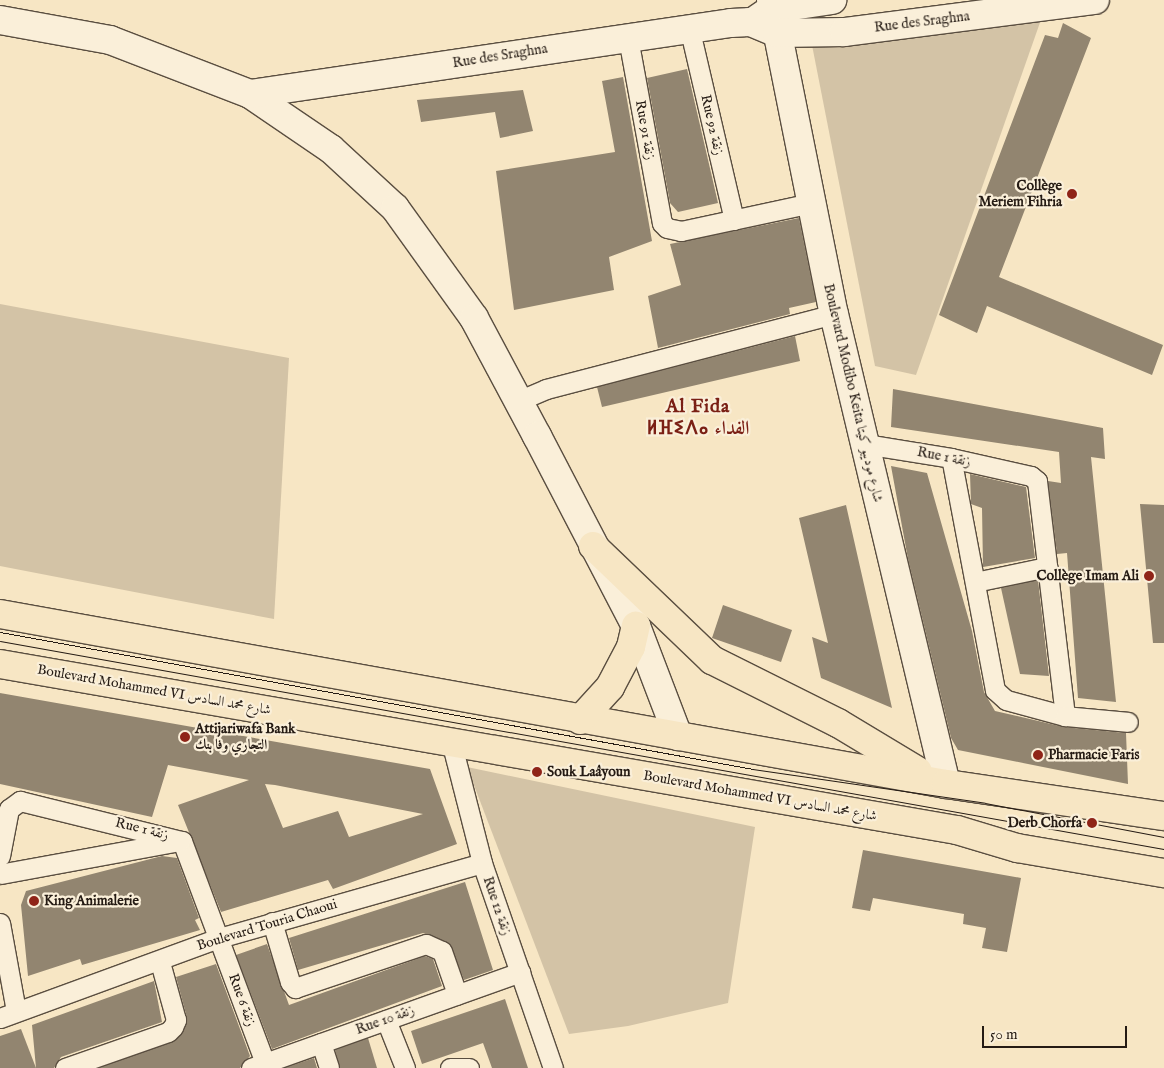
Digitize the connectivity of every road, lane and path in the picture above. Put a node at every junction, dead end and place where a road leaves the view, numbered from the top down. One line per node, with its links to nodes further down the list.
1 (832, 0): 3 (street, Rue des Sraghna)
2 (1095, 0): 3 (street, Rue des Sraghna)
3 (768, 16): 5 (street, Rue des Sraghna); 8 (street, Boulevard Modibo Keita شارع موديبو كيتا)
4 (0, 20): 7 (street)
5 (690, 30): 6 (street, Rue des Sraghna); 9 (street, Rue 92 زنقة)
6 (628, 38): 7 (street, Rue des Sraghna); 9 (street, Rue 91 زنقة)
7 (250, 94): 11 (street)
8 (812, 203): 9 (street); 10 (street, Boulevard Modibo Keita شارع موديبو كيتا)
9 (734, 220)
10 (834, 314): 11 (street); 12 (street, Boulevard Modibo Keita شارع موديبو كيتا)
11 (518, 401): 14 (street)
12 (864, 444): 13 (street, Rue 1 زنقة); 25 (street, Boulevard Modibo Keita شارع موديبو كيتا)
13 (951, 458): 15 (street, Rue 1 زنقة); 16 (street)
14 (593, 546): 18 (street); 25 (main road)
15 (1047, 567): 16 (street); 20 (street)
16 (975, 582): 20 (street)
17 (0, 614): 21 (main road)
18 (636, 626): 21 (main road); 23 (street)
19 (0, 664): 24 (main road, Boulevard Mohammed VI شارع محمد السادس)
20 (1065, 716): 22 (street)
21 (580, 720): 23 (main road)
22 (1128, 722)
23 (678, 736): 25 (main road)
24 (451, 741): 29 (street, Rue 12 زنقة); 30 (main road, Boulevard Mohammed VI شارع محمد السادس)
25 (939, 782): 26 (main road)
26 (1164, 816)
27 (182, 841): 28 (street, Rue 1 زنقة); 31 (street); 34 (street, Rue 1 زنقة)
28 (0, 856)
29 (482, 863): 32 (street, Boulevard Touria Chaoui); 36 (street, Rue 12 زنقة)
30 (1164, 873)
31 (0, 874)
32 (272, 922): 34 (street, Boulevard Touria Chaoui); 37 (street)
33 (0, 923): 38 (street)
34 (219, 938): 35 (street, Boulevard Touria Chaoui); 41 (street, Rue 6 زنقة)
35 (160, 962): 38 (street, Boulevard Touria Chaoui); 42 (street)
36 (520, 972): 37 (street, Rue 10 زنقة); 47 (street, Rue 12 زنقة)
37 (457, 994): 39 (street, Rue 10 زنقة)
38 (8, 1014)
39 (386, 1020): 40 (street, Rue 10 زنقة); 44 (street)
40 (321, 1043): 41 (street, Rue 10 زنقة); 43 (street)
41 (258, 1066)
42 (65, 1068)
43 (329, 1068)
44 (405, 1068)
45 (450, 1068): 46 (street)
46 (469, 1068)
47 (553, 1068)

